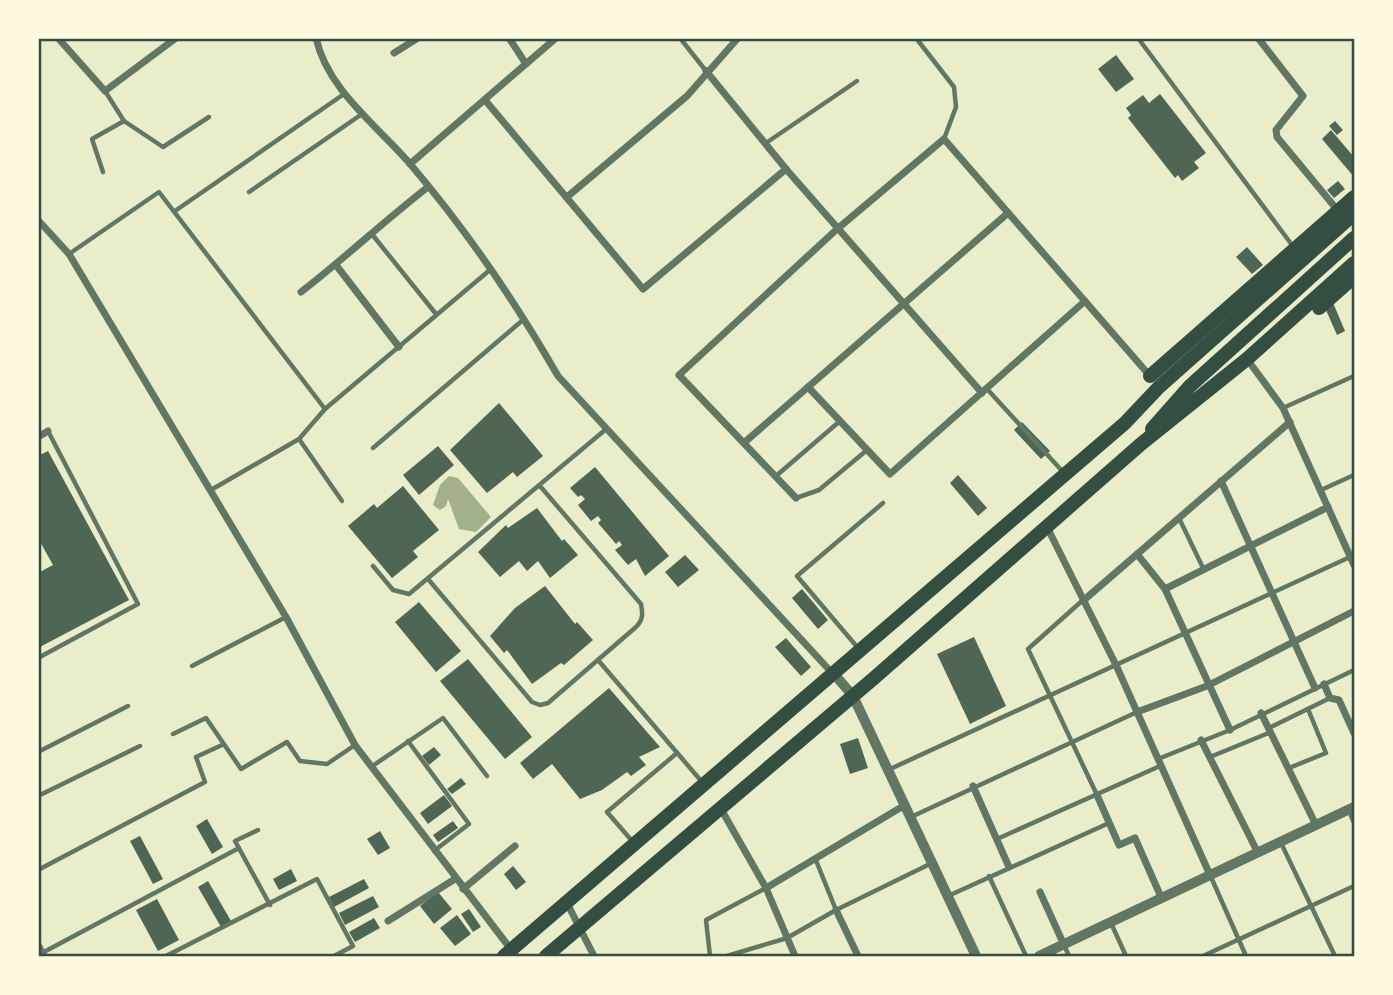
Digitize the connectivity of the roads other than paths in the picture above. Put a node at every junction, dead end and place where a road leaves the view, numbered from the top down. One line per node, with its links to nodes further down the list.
1 (58, 38): 16 (street)
2 (176, 38): 16 (street)
3 (316, 38): 17 (street)
4 (418, 38): 12 (street)
5 (509, 38): 13 (street)
6 (556, 38): 13 (street)
7 (680, 38): 14 (lane)
8 (738, 38): 14 (street)
9 (916, 38): 22 (lane)
10 (1138, 38): 39 (lane)
11 (1258, 38): 33 (street)
12 (394, 53)
13 (526, 64): 18 (street)
14 (706, 71): 23 (street); 29 (street)
15 (857, 81): 23 (lane)
16 (105, 91): 21 (lane)
17 (345, 94): 19 (street); 31 (lane)
18 (485, 100): 24 (street); 29 (street)
19 (362, 114): 24 (street); 28 (lane)
20 (209, 117): 21 (lane)
21 (124, 121): 26 (lane)
22 (944, 139): 32 (street); 35 (street)
23 (766, 143): 25 (street)
24 (410, 164): 27 (street)
25 (786, 169): 29 (street); 35 (street)
26 (103, 172)
27 (428, 187): 36 (street); 42 (street)
28 (249, 192)
29 (567, 197)
30 (1354, 197): 33 (main road)
31 (175, 211): 38 (lane); 58 (lane)
32 (1008, 213): 46 (street); 47 (street)
33 (1346, 215): 39 (main road)
34 (38, 220): 38 (street)
35 (836, 230): 47 (street); 66 (street)
36 (370, 232): 41 (street); 48 (lane)
37 (1354, 238): 54 (main road)
38 (69, 254): 76 (street)
39 (1299, 254): 53 (main road)
40 (1354, 263): 45 (main road)
41 (336, 265): 44 (street); 50 (street)
42 (492, 269): 48 (lane); 49 (street)
43 (1354, 277): 45 (main road)
44 (301, 292)
45 (1326, 295): 51 (main road)
46 (1085, 301): 53 (street); 56 (street)
47 (901, 303): 55 (street); 56 (street)
48 (436, 314): 50 (lane)
49 (525, 318): 62 (street); 68 (lane)
50 (399, 347): 58 (lane)
51 (1247, 359): 57 (street); 67 (main road)
52 (1354, 376): 57 (lane)
53 (1154, 382): 61 (main road)
54 (1190, 386): 61 (main road); 67 (main road)
55 (808, 387): 59 (street); 66 (street)
56 (984, 391): 69 (street); 70 (lane)
57 (1283, 408): 60 (street)
58 (326, 409): 65 (lane)
59 (840, 421): 69 (street); 72 (lane)
60 (1290, 422): 73 (street); 75 (street)
61 (1125, 424): 70 (main road)
62 (605, 430): 74 (lane); 103 (street)
63 (48, 431): 64 (street); 98 (lane)
64 (38, 436)
65 (299, 439): 76 (lane); 78 (lane)
66 (745, 442): 72 (street)
67 (1141, 444): 82 (main road)
68 (373, 448)
69 (867, 450): 77 (lane)
70 (1065, 475): 97 (main road)
71 (1354, 475): 75 (lane)
72 (776, 476): 77 (street)
73 (1222, 481): 81 (street); 83 (street)
74 (540, 486): 89 (lane); 99 (lane)
75 (1321, 490): 80 (street)
76 (210, 491): 94 (street)
77 (796, 498)
78 (342, 501)
79 (883, 503): 97 (lane)
80 (1328, 507): 83 (street); 85 (street)
81 (1178, 517): 84 (street); 88 (lane)
82 (1046, 526): 92 (street); 108 (main road)
83 (1250, 543): 88 (street); 91 (street)
84 (1137, 554): 90 (street); 92 (street)
85 (1351, 556): 86 (street); 91 (lane)
86 (1354, 565)
87 (373, 566): 89 (lane)
88 (1204, 569): 90 (street)
89 (428, 579): 99 (lane)
90 (1165, 589): 95 (street)
91 (1273, 593): 95 (lane); 96 (street)
92 (1084, 600): 100 (street); 107 (lane)
93 (1354, 611): 96 (street)
94 (286, 617): 101 (lane); 122 (street)
95 (1184, 632): 100 (lane); 105 (street)
96 (1294, 639): 105 (street); 106 (street)
97 (861, 652): 103 (main road)
98 (38, 658)
99 (598, 660): 125 (lane)
100 (1116, 665): 107 (lane); 112 (street)
101 (192, 666)
102 (1354, 670): 104 (lane)
103 (835, 675): 108 (street); 132 (main road)
104 (1324, 684): 106 (lane); 109 (street)
105 (1207, 686): 112 (street); 114 (street)
106 (1315, 688): 113 (lane)
107 (1051, 695): 120 (lane); 130 (lane)
108 (853, 696): 130 (street); 137 (main road)
109 (1330, 698): 111 (lane); 116 (street)
110 (128, 706): 124 (lane)
111 (1308, 709): 115 (lane); 129 (lane)
112 (1137, 712): 120 (lane); 127 (street)
113 (1261, 713): 114 (lane); 115 (street)
114 (1230, 730): 118 (lane)
115 (1270, 730): 126 (lane); 129 (street)
116 (1354, 733)
117 (173, 734): 121 (lane)
118 (1201, 740): 126 (street); 127 (lane)
119 (408, 741): 128 (lane); 131 (lane); 149 (lane)
120 (1073, 741): 133 (lane); 134 (lane)
121 (222, 745): 122 (lane); 154 (lane)
122 (355, 745): 128 (street)
123 (140, 746): 135 (lane)
124 (38, 751)
125 (677, 753): 132 (lane); 146 (lane)
126 (1210, 757): 150 (street)
127 (1160, 762): 134 (lane); 155 (street)
128 (370, 768): 149 (street)
129 (1289, 768): 142 (street)
130 (888, 770): 136 (street)
131 (486, 776)
132 (705, 786): 146 (main road)
133 (974, 786): 139 (lane); 144 (street)
134 (1097, 795): 140 (street); 144 (lane)
135 (38, 796)
136 (905, 805): 139 (street); 151 (street)
137 (721, 808): 159 (street); 170 (main road)
138 (1352, 808): 141 (lane); 142 (street)
139 (911, 818): 152 (street)
140 (1110, 823): 153 (lane); 163 (street)
141 (1354, 823)
142 (1316, 825): 145 (street)
143 (258, 830): 148 (lane)
144 (997, 839): 153 (street)
145 (1280, 842): 150 (street); 166 (lane)
146 (635, 845): 164 (main road)
147 (516, 846): 160 (street)
148 (239, 848): 165 (lane); 174 (lane)
149 (434, 851): 157 (street)
150 (1258, 853): 155 (street)
151 (815, 857): 159 (street); 167 (lane)
152 (932, 863): 162 (street); 167 (lane)
153 (1009, 867): 156 (lane)
154 (38, 870)
155 (1210, 875): 163 (street); 172 (lane)
156 (989, 876): 162 (lane); 185 (lane)
157 (455, 879): 160 (street); 168 (street)
158 (1354, 886): 166 (lane)
159 (766, 888): 171 (street); 180 (lane)
160 (463, 889): 175 (street)
161 (1040, 892): 173 (street)
162 (947, 897): 184 (street)
163 (1161, 897): 169 (street)
164 (568, 902): 170 (street); 175 (main road)
165 (270, 905): 176 (lane); 177 (lane)
166 (1311, 906): 172 (lane); 191 (lane)
167 (836, 910): 171 (lane); 183 (street)
168 (388, 921)
169 (1111, 922): 173 (street); 188 (lane)
170 (580, 928): 178 (main road); 179 (street)
171 (787, 939): 181 (lane); 182 (street)
172 (1238, 939): 189 (lane); 190 (lane)
173 (1063, 944): 186 (street); 187 (lane)
174 (42, 952)
175 (510, 954)
176 (169, 956)
177 (334, 957)
178 (546, 957)
179 (594, 957)
180 (710, 957)
181 (727, 957)
182 (795, 957)
183 (858, 957)
184 (976, 957)
185 (1026, 957)
186 (1039, 957)
187 (1069, 957)
188 (1126, 957)
189 (1203, 957)
190 (1246, 957)
191 (1335, 957)

